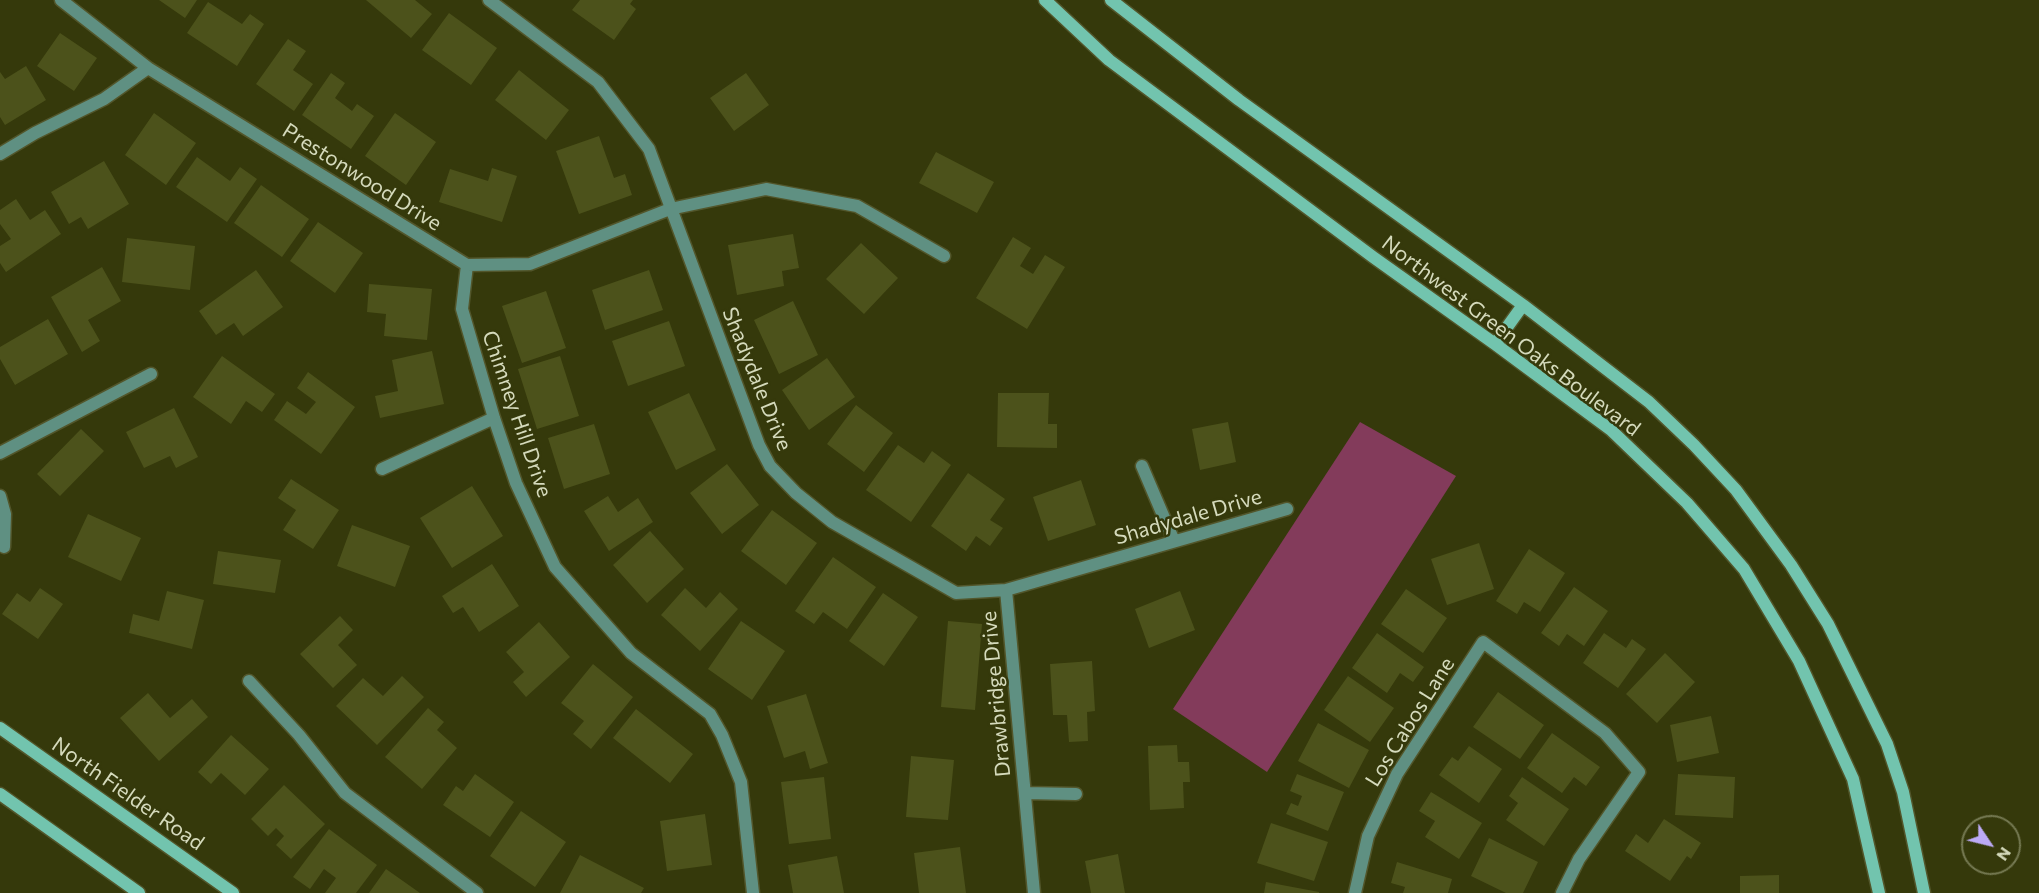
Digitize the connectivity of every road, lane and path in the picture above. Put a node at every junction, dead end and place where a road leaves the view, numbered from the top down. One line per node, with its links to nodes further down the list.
1 (61, 0): 5 (street, Prestonwood Drive)
2 (489, 0): 7 (street, Shadydale Drive)
3 (1045, 0): 11 (main road, Northwest Green Oaks Boulevard)
4 (1112, 0): 10 (main road, Northwest Green Oaks Boulevard)
5 (147, 68): 6 (street); 9 (street, Prestonwood Drive)
6 (0, 154)
7 (670, 209): 8 (street); 9 (street); 21 (street, Shadydale Drive)
8 (944, 256)
9 (467, 265): 13 (street, Chimney Hill Drive)
10 (1523, 305): 11 (main road); 35 (main road, Northwest Green Oaks Boulevard)
11 (1495, 344): 34 (main road, Northwest Green Oaks Boulevard)
12 (151, 374): 14 (street)
13 (494, 418): 16 (street); 30 (street, Chimney Hill Drive)
14 (0, 453)
15 (1142, 466): 19 (street)
16 (382, 469)
17 (0, 496): 20 (street)
18 (1287, 509): 19 (street, Shadydale Drive)
19 (1174, 541): 21 (street, Shadydale Drive)
20 (4, 547)
21 (1006, 590): 25 (street, Drawbridge Drive)
22 (249, 681): 29 (street)
23 (0, 728): 28 (main road, North Fielder Road)
24 (0, 794): 27 (main road)
25 (1025, 794): 26 (street, Drawbridge Drive); 31 (street, Drawbridge Drive)
26 (1076, 794)
27 (139, 893)
28 (233, 893)
29 (477, 893)
30 (753, 893)
31 (1034, 893)
32 (1355, 893): 33 (street, Los Cabos Lane)
33 (1562, 893)
34 (1879, 893)
35 (1924, 893)

